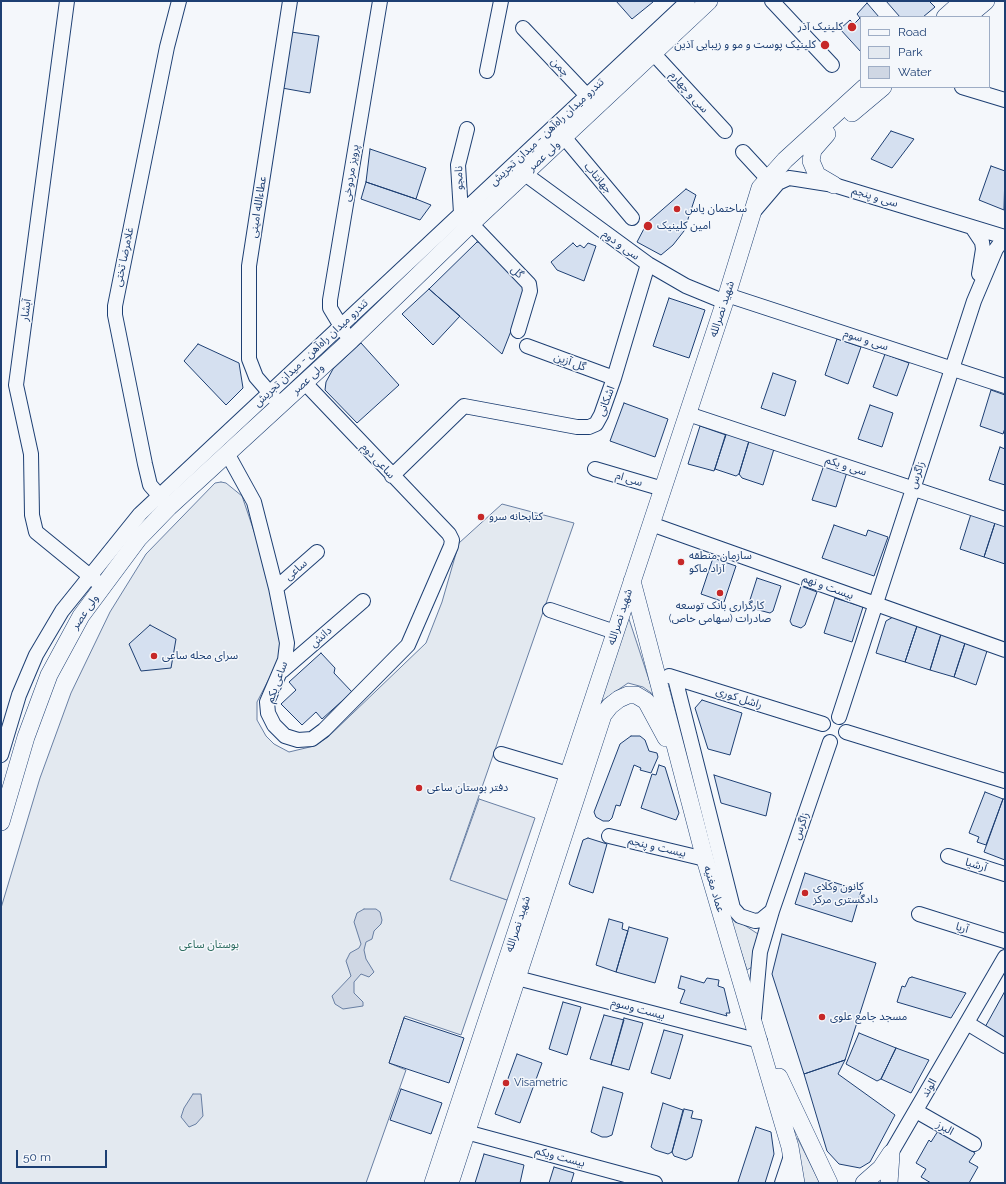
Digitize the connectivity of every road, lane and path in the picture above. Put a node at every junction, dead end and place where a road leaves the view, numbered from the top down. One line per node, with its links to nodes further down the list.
1 (67, 1): 58 (street, آبشار)
2 (179, 1): 53 (street, غلامرضا تختی)
3 (290, 1): 45 (street, عطاءالله امینی)
4 (380, 1): 37 (street, پرویز مردوخی)
5 (501, 1): 16 (street)
6 (688, 1): 20 (street, تندرو میدان راه‌آهن - میدان تجریش)
7 (709, 1): 14 (main road, ولی عصر)
8 (772, 1): 15 (street)
9 (963, 1): 11 (main road)
10 (986, 1): 12 (main road)
11 (946, 16)
12 (968, 16)
13 (523, 28): 20 (street, چمن)
14 (653, 53): 20 (main road, ولی عصر); 23 (street, سی و چهارم)
15 (832, 65)
16 (487, 71)
17 (864, 88): 27 (main road, شهید نصرالله)
18 (882, 88): 28 (main road)
19 (965, 88): 21 (street)
20 (592, 100): 24 (main road, ولی عصر); 31 (street, تندرو میدان راه‌آهن - میدان تجریش)
21 (1005, 100)
22 (468, 129): 31 (street, نامجو)
23 (725, 131)
24 (564, 137): 26 (main road, ولی عصر); 30 (street, جهانتاب)
25 (743, 152): 27 (street)
26 (525, 174): 31 (main road, ولی عصر); 34 (street, سی و دوم)
27 (768, 178): 29 (main road, شهید نصرالله)
28 (834, 185): 29 (street, سی و پنجم); 32 (street, سی و پنجم)
29 (754, 210): 35 (main road, شهید نصرالله)
30 (632, 218)
31 (466, 219): 37 (street, تندرو میدان راه‌آهن - میدان تجریش); 38 (street, گل); 39 (main road, ولی عصر)
32 (972, 227): 33 (street, سی و پنجم); 36 (street)
33 (1004, 241): 36 (street, زاگرس)
34 (648, 264): 35 (street, سی و دوم); 42 (street, اشکانی)
35 (726, 299): 41 (street, سی و سوم); 47 (main road, شهید نصرالله)
36 (974, 301): 41 (street, زاگرس)
37 (340, 326): 39 (street, پرویز مردوخی); 45 (street, تندرو میدان راه‌آهن - میدان تجریش)
38 (518, 331)
39 (351, 340): 43 (main road, ولی عصر)
40 (527, 346): 42 (street, گل آزین)
41 (952, 368): 44 (street, سی و سوم); 51 (street, زاگرس)
42 (614, 378): 50 (street, اشکانی)
43 (304, 382): 46 (main road, ولی عصر); 50 (street, ساعی دوم)
44 (1005, 386)
45 (268, 392): 46 (street, عطاءالله امینی); 53 (street, تندرو میدان راه‌آهن - میدان تجریش)
46 (281, 404): 48 (main road, ولی عصر)
47 (688, 414): 51 (street, سی و یکم); 52 (main road, شهید نصرالله)
48 (227, 453): 53 (main road, ولی عصر); 61 (street, ساعی یکم)
49 (595, 469): 52 (street, سی ام)
50 (392, 476): 56 (street, ساعی دوم)
51 (913, 488): 54 (street, سی و یکم); 63 (street, زاگرس)
52 (663, 490): 55 (main road, شهید نصرالله)
53 (164, 501): 58 (street, تندرو میدان راه‌آهن - میدان تجریش); 60 (main road, ولی عصر)
54 (1005, 519)
55 (651, 524): 59 (main road, شهید نصرالله); 63 (street, بیست و نهم)
56 (452, 540): 68 (street, ساعی یکم)
57 (316, 552): 61 (street, ساعی)
58 (88, 576): 60 (street, آبشار); 75 (street, تندرو میدان راه‌آهن - میدان تجریش)
59 (632, 581): 65 (main road, شهید نصرالله); 67 (main road, عماد مغنیه)
60 (103, 586): 79 (main road, ولی عصر)
61 (276, 588): 68 (street, ساعی یکم)
62 (363, 601): 68 (street, دانش)
63 (876, 604): 66 (street, بیست و نهم); 70 (street, زاگرس)
64 (550, 610): 65 (street)
65 (615, 632): 77 (main road, شهید نصرالله)
66 (1005, 650)
67 (655, 672): 69 (street, راشل کوری); 76 (main road, عماد مغنیه)
68 (280, 673)
69 (675, 678): 71 (street, راشل کوری); 85 (street, عماد مغنیه)
70 (839, 717): 71 (street); 72 (street)
71 (823, 724): 73 (street)
72 (846, 732): 73 (street); 78 (street)
73 (830, 742): 86 (street, زاگرس)
74 (501, 754): 77 (street)
75 (1, 755)
76 (679, 761): 80 (main road, شهید نصرالله); 83 (main road, عماد مغنیه)
77 (568, 774): 80 (main road, شهید نصرالله)
78 (1005, 781)
79 (1, 822)
80 (560, 822): 90 (main road, شهید نصرالله)
81 (609, 836): 83 (street, بیست و پنجم)
82 (948, 856): 84 (street, آرشیا)
83 (705, 859): 85 (main road, عماد مغنیه)
84 (1005, 874)
85 (721, 890): 86 (street, عماد مغنیه); 91 (main road, عماد مغنیه)
86 (772, 911): 91 (street, زاگرس)
87 (920, 914): 88 (street, آریا)
88 (1005, 941)
89 (1005, 957): 92 (street, الوند)
90 (509, 976): 93 (street, بیست وسوم); 97 (main road, شهید نصرالله); 102 (main road, شهید نصرالله)
91 (754, 1020): 93 (main road, عماد مغنیه)
92 (968, 1023): 94 (street); 96 (street, الوند)
93 (760, 1041): 95 (main road, عماد مغنیه)
94 (1005, 1046)
95 (767, 1066): 99 (main road); 101 (main road, عماد مغنیه)
96 (916, 1111): 98 (street, البرز); 100 (street, الوند)
97 (466, 1132): 103 (main road, شهید نصرالله); 104 (street, بیست ویکم)
98 (974, 1144)
99 (792, 1152): 105 (street); 106 (main road)
100 (891, 1153): 107 (main road); 108 (main road)
101 (831, 1182)
102 (433, 1183)
103 (450, 1183)
104 (655, 1183)
105 (782, 1183)
106 (796, 1183)
107 (864, 1183)
108 (889, 1183)

